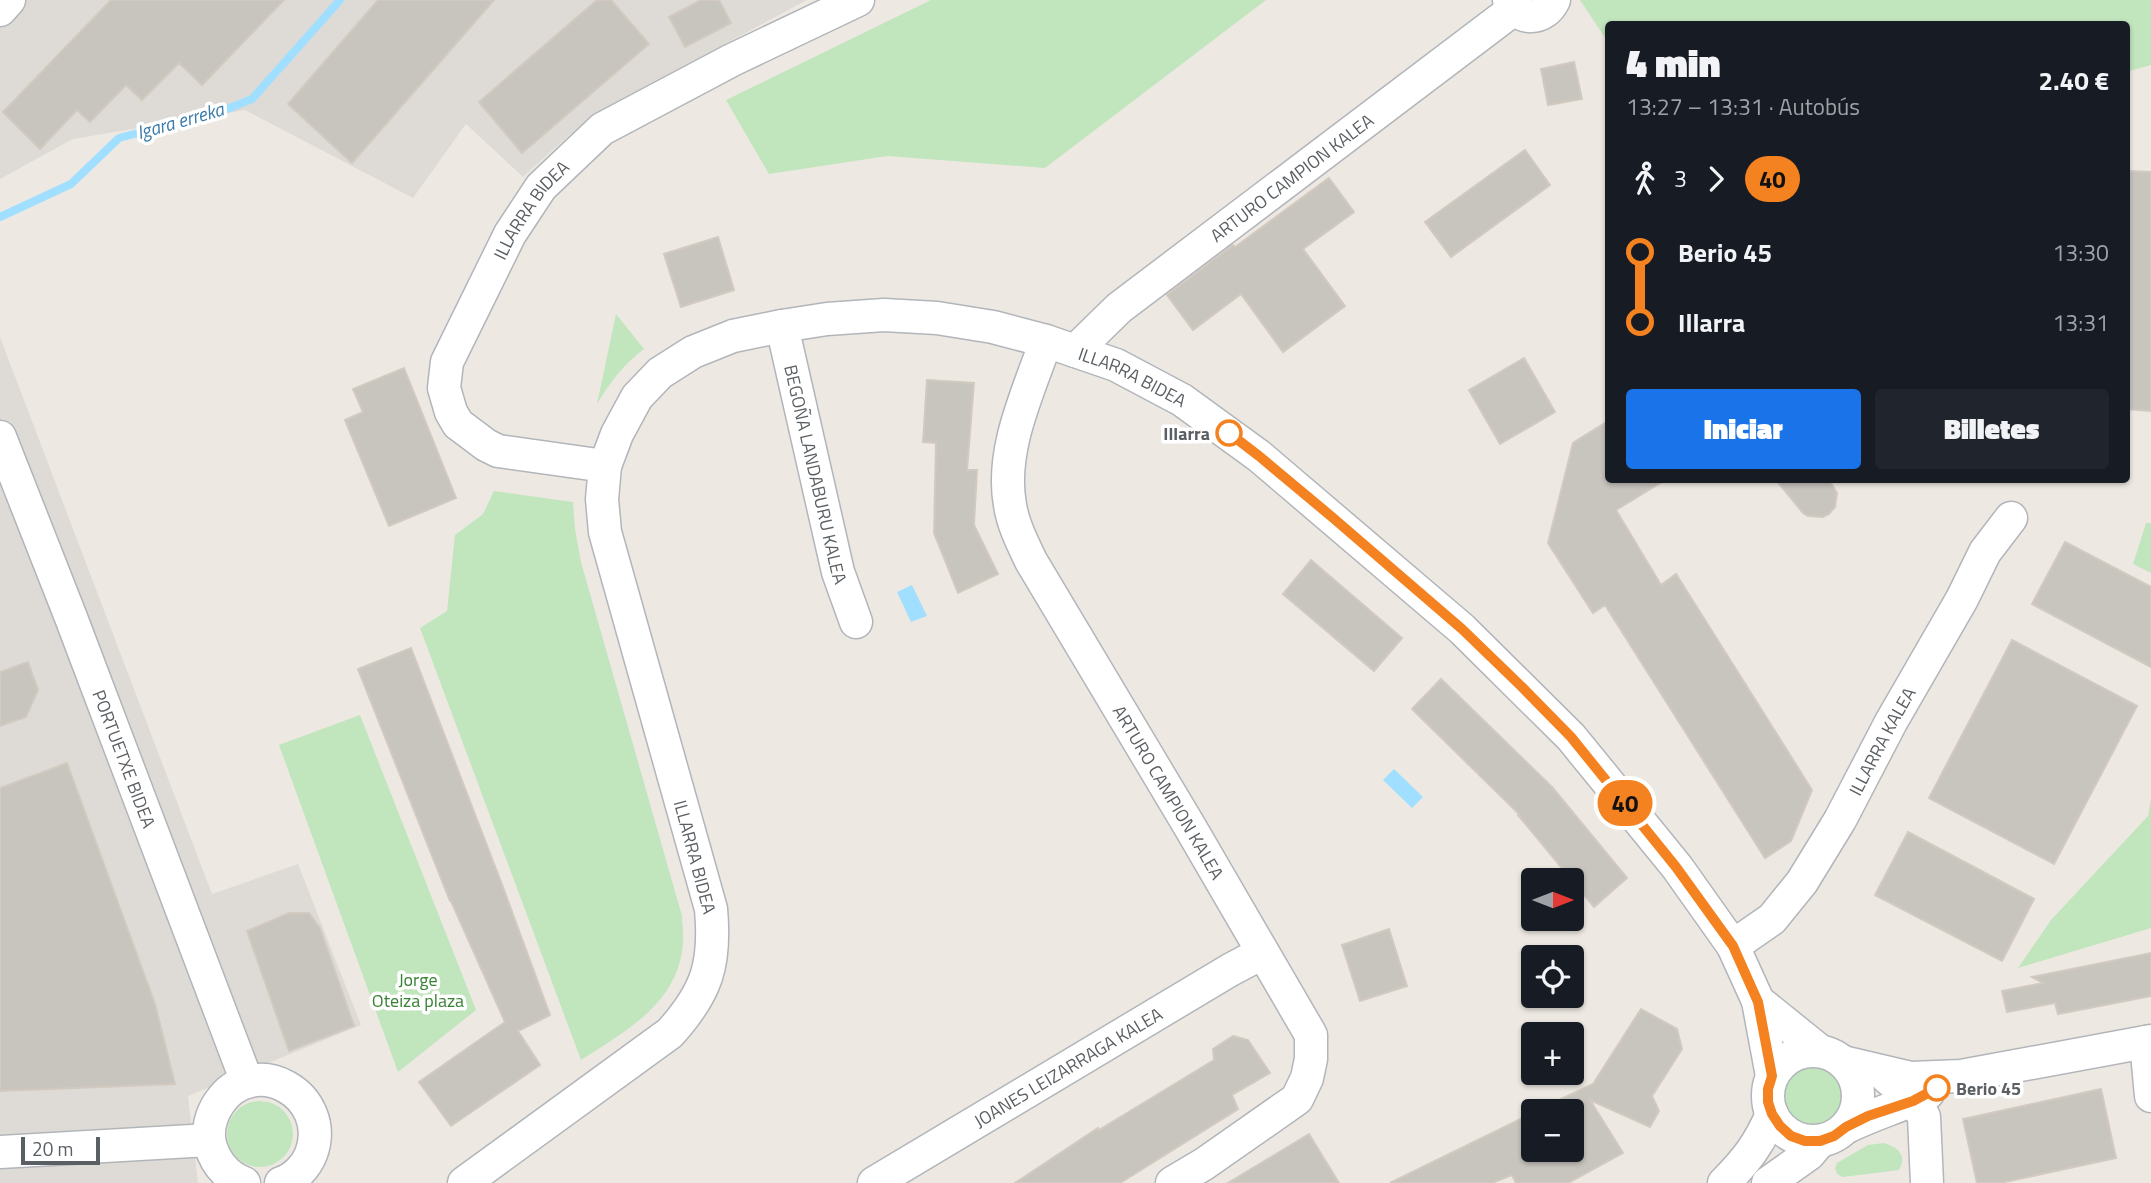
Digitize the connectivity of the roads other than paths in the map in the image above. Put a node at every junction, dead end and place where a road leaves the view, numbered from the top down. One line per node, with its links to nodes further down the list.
1 (9, 0): 5 (street)
2 (858, 0): 9 (street, ILLARRA BIDEA)
3 (1554, 0): 4 (street, ARTURO CAMPION KALEA)
4 (1511, 4): 7 (street, ARTURO CAMPION KALEA)
5 (0, 10)
6 (782, 326): 7 (street, ILLARRA BIDEA); 9 (street, ILLARRA BIDEA); 11 (street, BEGOÑA LANDABURU KALEA)
7 (1060, 346): 12 (street, ILLARRA BIDEA); 13 (street, ARTURO CAMPION KALEA)
8 (0, 437): 20 (street, PORTUETXE BIDEA)
9 (605, 466): 30 (street, ILLARRA BIDEA)
10 (2011, 517): 12 (street, ILLARRA KALEA)
11 (856, 622)
12 (1733, 946): 14 (street, ILLARRA BIDEA)
13 (1262, 953): 31 (street, JOANES LEIZARRAGA KALEA); 32 (street, ARTURO CAMPION KALEA)
14 (1758, 1002): 16 (street, ILLARRA BIDEA); 18 (street, ILLARRA BIDEA)
15 (2148, 1042): 19 (street); 21 (street)
16 (1832, 1056): 17 (street); 18 (street); 24 (street)
17 (1881, 1072): 19 (street); 22 (street)
18 (1772, 1076): 23 (street)
19 (1961, 1076): 22 (street)
20 (247, 1082): 25 (street); 28 (street)
21 (2151, 1096)
22 (1913, 1101): 24 (street); 27 (street)
23 (1772, 1114): 24 (street); 33 (street)
24 (1845, 1128): 27 (street); 34 (street)
25 (209, 1140): 26 (street); 29 (street)
26 (0, 1152)
27 (1926, 1169)
28 (299, 1179)
29 (244, 1183)
30 (464, 1183)
31 (874, 1183)
32 (1172, 1183)
33 (1724, 1183)
34 (1768, 1183)

